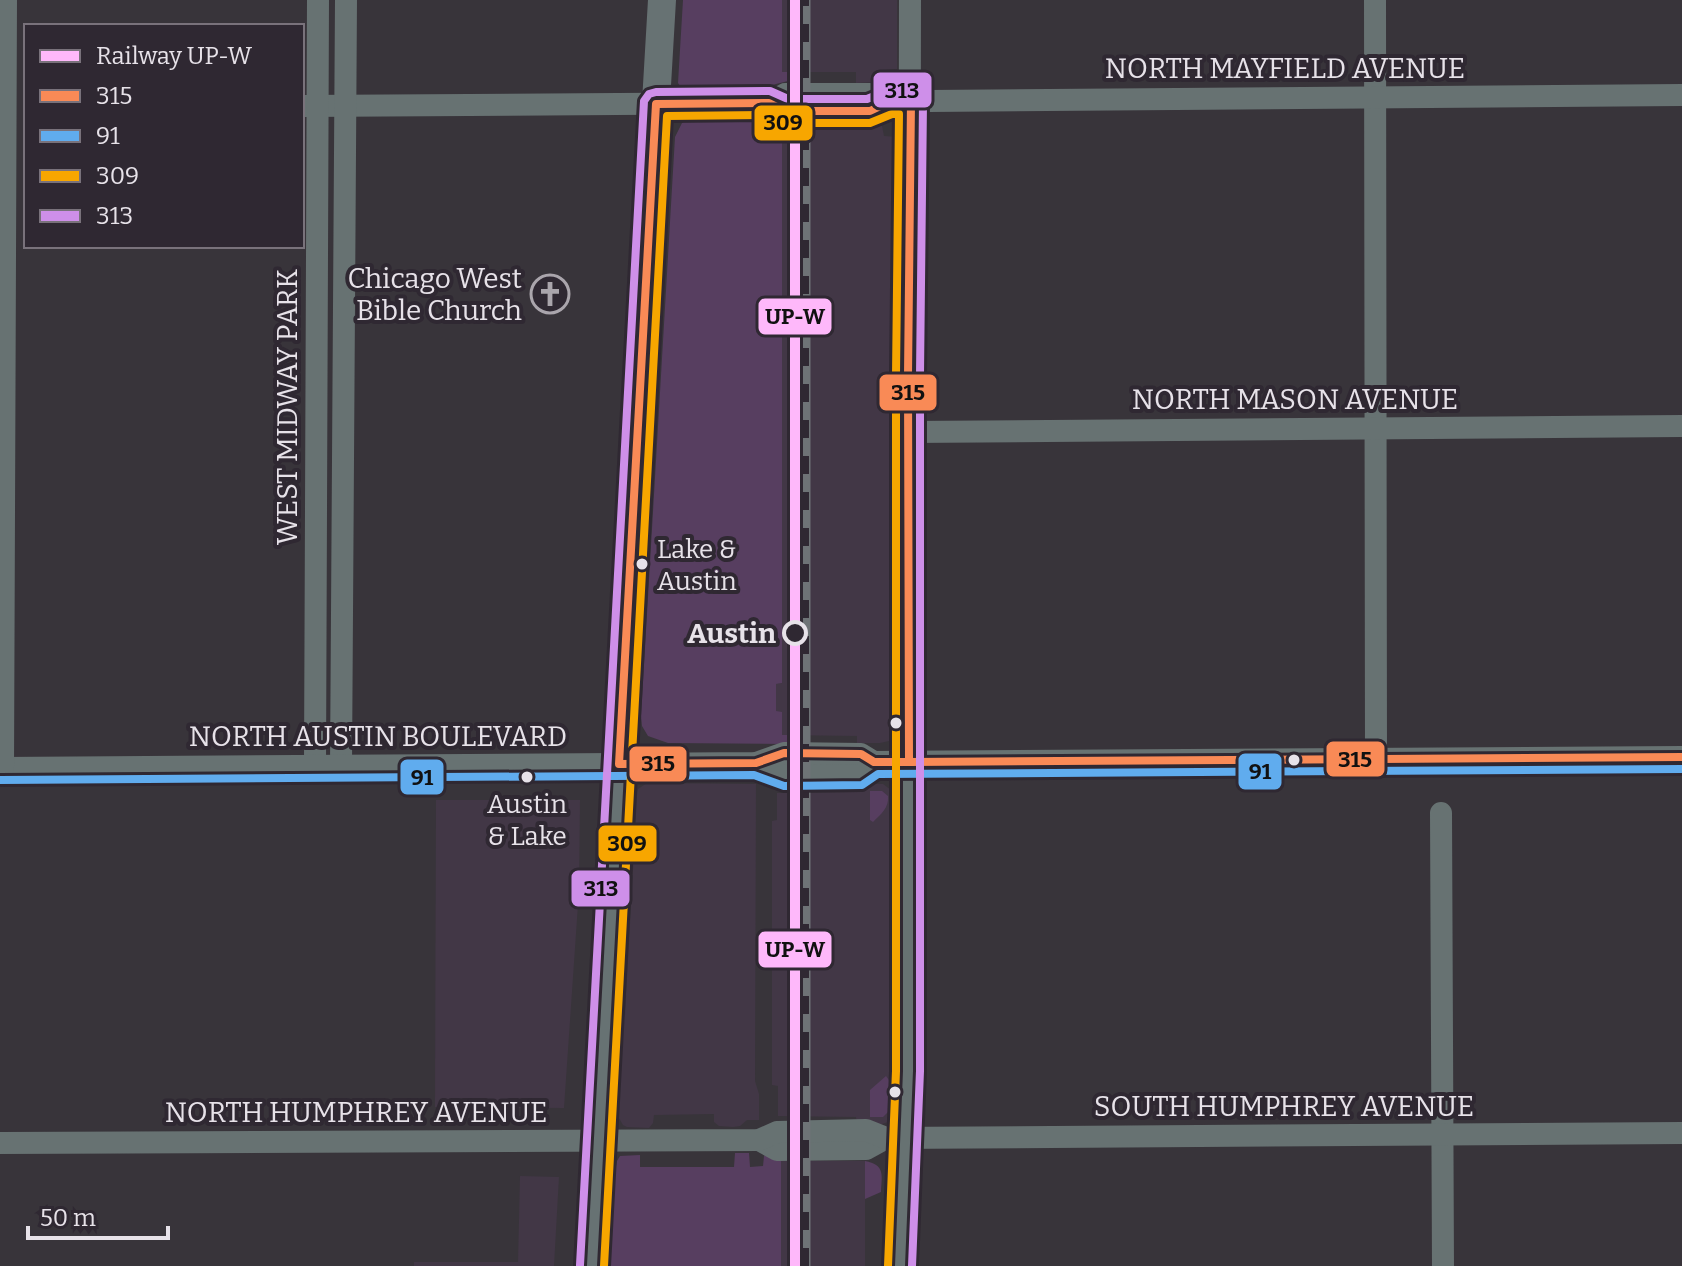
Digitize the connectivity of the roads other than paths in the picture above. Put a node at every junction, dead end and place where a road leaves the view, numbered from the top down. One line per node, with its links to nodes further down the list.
1 (6, 0): 13 (street)
2 (318, 0): 11 (street, WEST MIDWAY PARK)
3 (346, 0): 12 (street, WEST MIDWAY PARK)
4 (662, 0): 10 (main road)
5 (910, 0): 9 (street)
6 (1375, 0): 8 (street)
7 (1682, 95): 8 (street, NORTH MAYFIELD AVENUE)
8 (1375, 97): 9 (street, NORTH MAYFIELD AVENUE); 15 (street)
9 (900, 102): 10 (street, NORTH MAYFIELD AVENUE); 16 (street)
10 (656, 104): 12 (street, NORTH MAYFIELD AVENUE); 20 (main road)
11 (310, 106): 12 (street, NORTH MAYFIELD AVENUE); 21 (street, WEST MIDWAY PARK)
12 (346, 106): 22 (street, WEST MIDWAY PARK)
13 (10, 108): 23 (street)
14 (1682, 426): 15 (street, NORTH MASON AVENUE)
15 (1375, 428): 16 (street, NORTH MASON AVENUE); 18 (street)
16 (909, 432): 19 (street)
17 (1682, 757): 18 (street, NORTH AUSTIN BOULEVARD)
18 (1376, 759): 19 (street, NORTH AUSTIN BOULEVARD)
19 (909, 762): 20 (street, NORTH AUSTIN BOULEVARD); 27 (street)
20 (619, 764): 22 (street, NORTH AUSTIN BOULEVARD); 28 (main road)
21 (315, 766): 22 (street, NORTH AUSTIN BOULEVARD); 23 (street, NORTH AUSTIN BOULEVARD)
22 (341, 766)
23 (2, 768)
24 (1441, 813): 26 (street)
25 (1682, 1133): 26 (street, SOUTH HUMPHREY AVENUE)
26 (1442, 1135): 27 (street, SOUTH HUMPHREY AVENUE); 32 (street)
27 (896, 1138): 28 (street, NORTH HUMPHREY AVENUE); 31 (street)
28 (598, 1141): 29 (street, NORTH HUMPHREY AVENUE); 30 (main road)
29 (0, 1143)
30 (591, 1265)
31 (900, 1266)
32 (1443, 1266)

